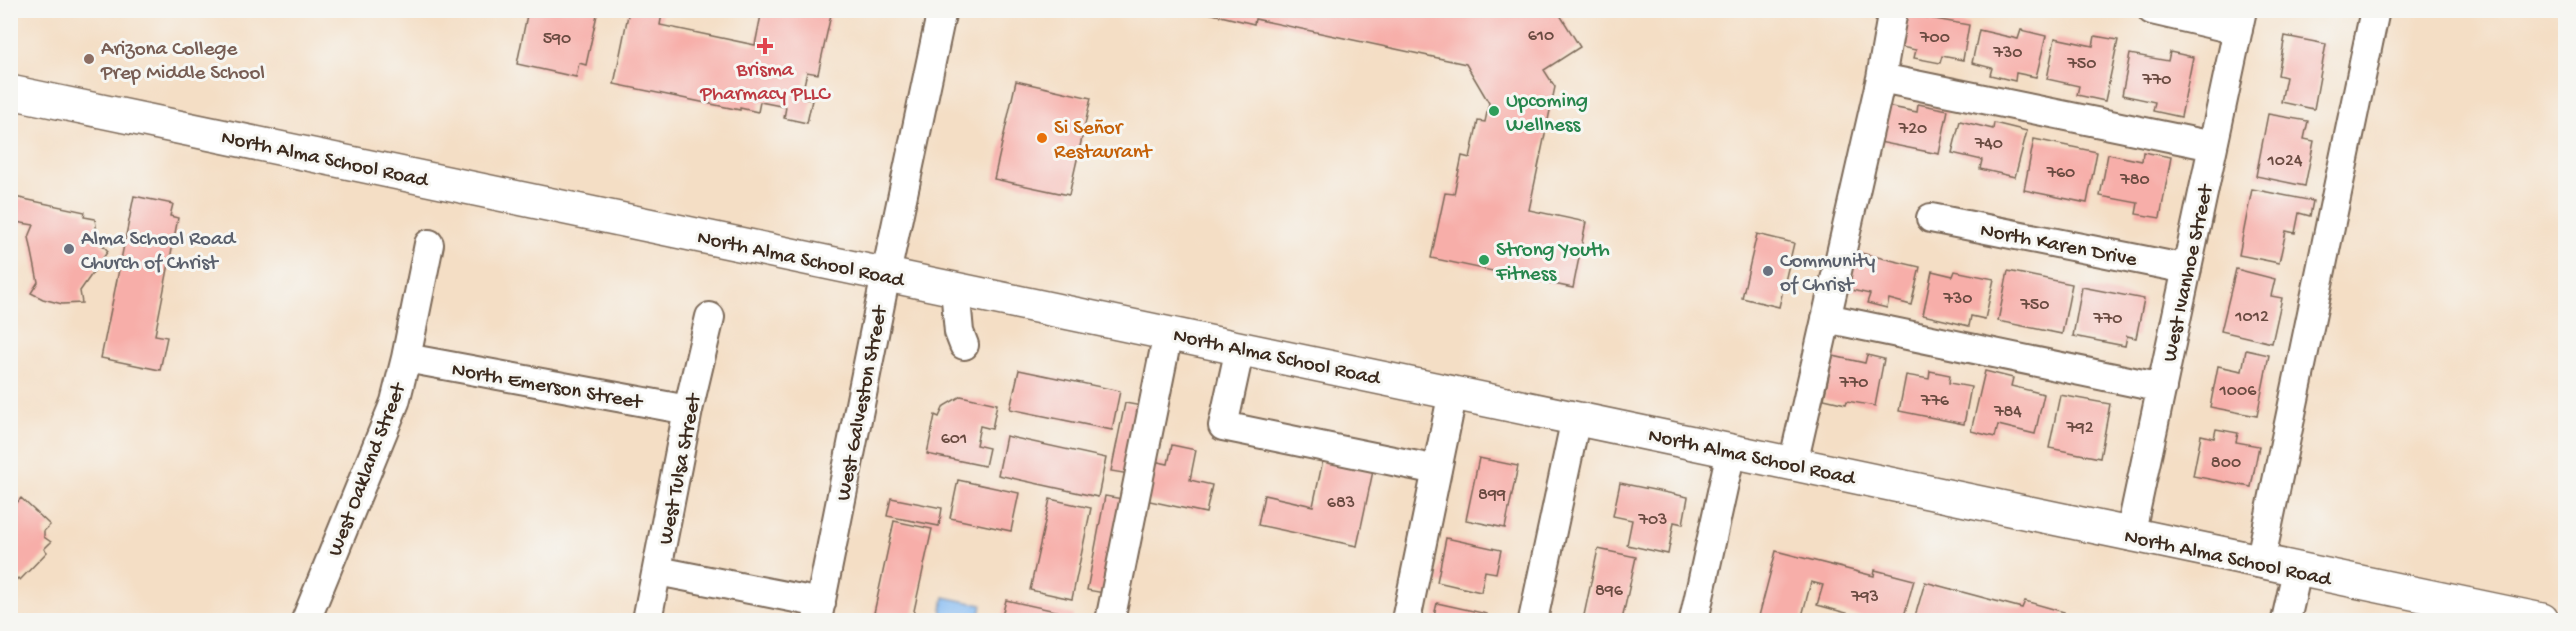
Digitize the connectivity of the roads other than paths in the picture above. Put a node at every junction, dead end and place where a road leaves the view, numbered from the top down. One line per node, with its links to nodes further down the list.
1 (942, 10): 12 (street, West Galveston Street)
2 (1893, 10): 6 (street)
3 (2152, 10): 5 (street)
4 (2375, 10): 28 (street)
5 (2240, 20): 8 (street, West Ivanhoe Street)
6 (1881, 78): 8 (street); 15 (street)
7 (10, 92): 12 (main road, North Alma School Road)
8 (2213, 146): 11 (street, West Ivanhoe Street)
9 (1931, 218): 11 (street, North Karen Drive)
10 (429, 244): 19 (street, West Oakland Street)
11 (2187, 269): 20 (street, West Ivanhoe Street)
12 (886, 274): 13 (main road, North Alma School Road); 31 (street, West Galveston Street)
13 (955, 288): 16 (main road, North Alma School Road); 17 (street)
14 (710, 317): 22 (street, West Tulsa Street)
15 (1826, 318): 20 (street); 25 (street)
16 (1168, 333): 18 (main road, North Alma School Road); 32 (street)
17 (964, 345)
18 (1240, 348): 21 (main road, North Alma School Road); 26 (street)
19 (406, 358): 22 (street, North Emerson Street); 33 (street, West Oakland Street)
20 (2162, 388): 27 (street, West Ivanhoe Street)
21 (1453, 392): 23 (main road, North Alma School Road); 26 (street)
22 (688, 410): 29 (street, West Tulsa Street)
23 (1576, 418): 24 (main road, North Alma School Road); 36 (street)
24 (1731, 451): 25 (main road, North Alma School Road); 37 (street)
25 (1793, 464): 27 (main road, North Alma School Road)
26 (1437, 470): 35 (street)
27 (2130, 536): 28 (main road, North Alma School Road)
28 (2260, 563): 30 (main road, North Alma School Road)
29 (658, 571): 31 (street); 34 (street, West Tulsa Street)
30 (2297, 571): 38 (street); 39 (main road, North Alma School Road)
31 (819, 612)
32 (1118, 619)
33 (306, 621)
34 (647, 621)
35 (1406, 621)
36 (1533, 621)
37 (1694, 621)
38 (2286, 621)
39 (2542, 621)

